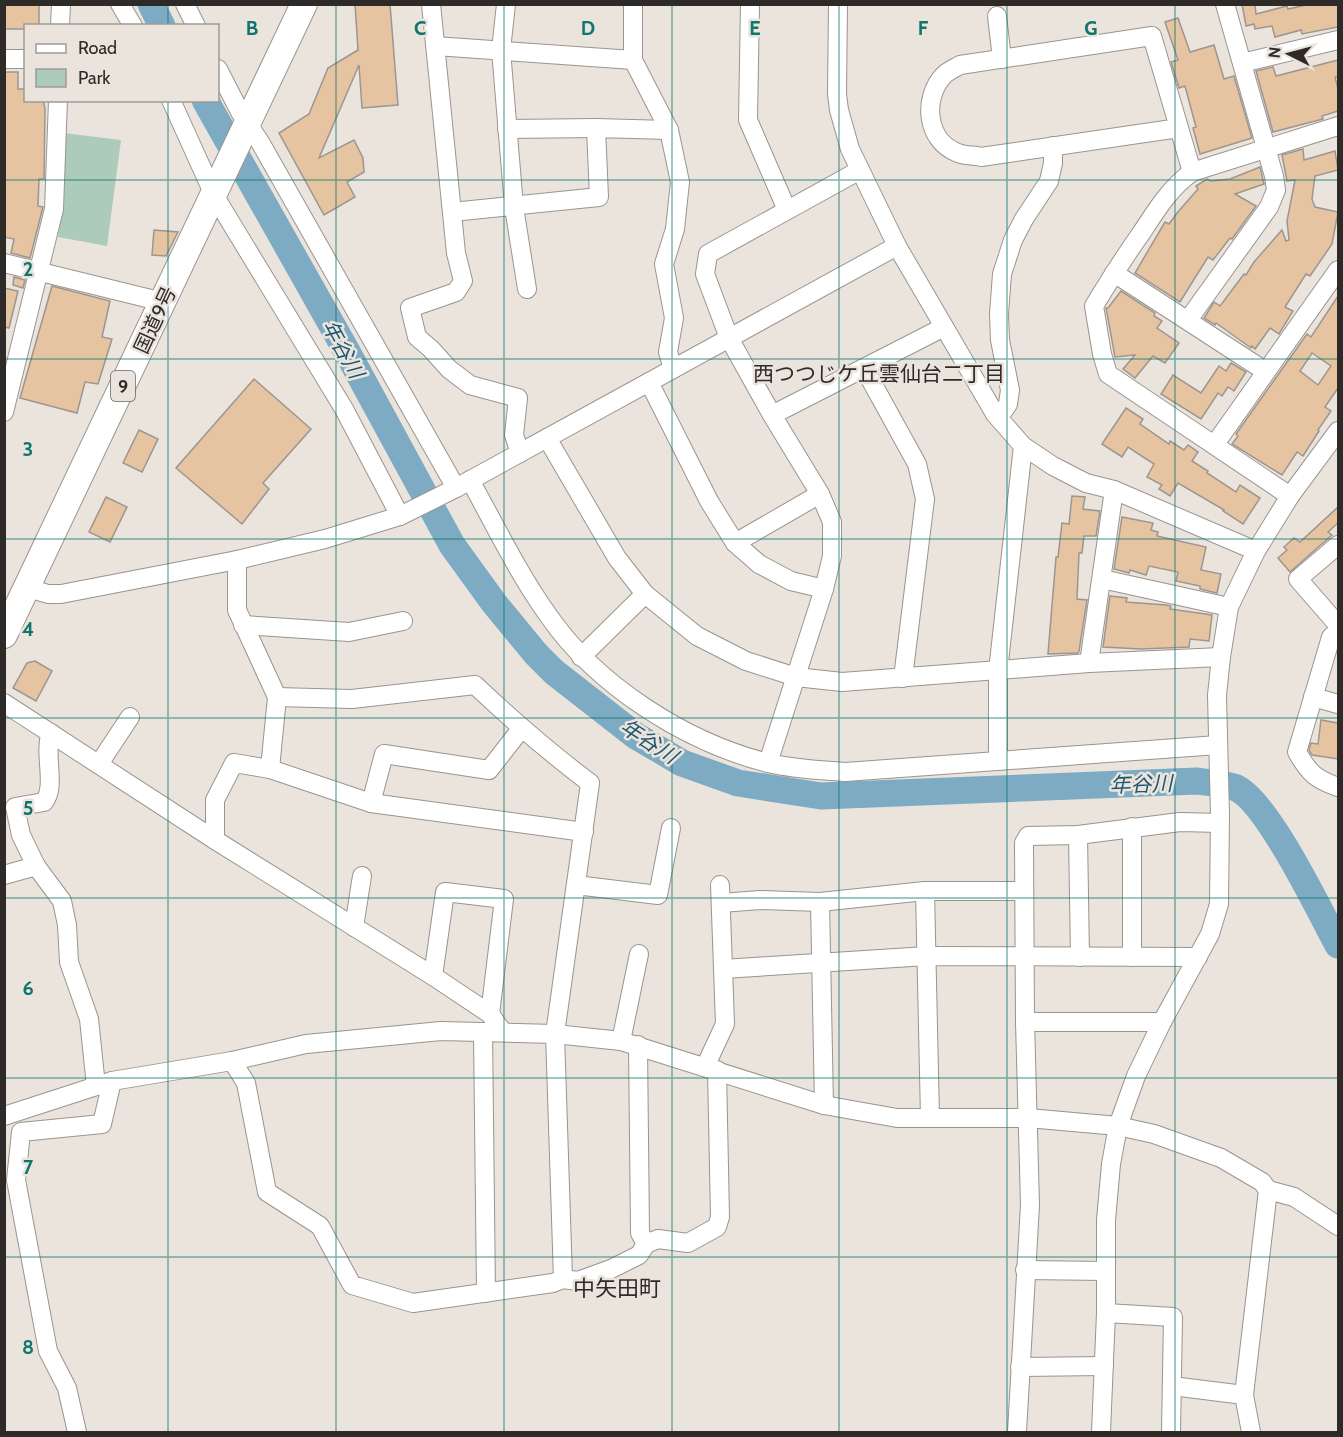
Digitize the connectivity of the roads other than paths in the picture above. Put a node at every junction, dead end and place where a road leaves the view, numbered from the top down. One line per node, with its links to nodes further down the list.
1 (61, 4): 12 (street)
2 (120, 4): 13 (street)
3 (185, 4): 14 (street)
4 (304, 4): 27 (highway, 国道9号 / 9)
5 (431, 4): 16 (street)
6 (506, 4): 17 (street)
7 (633, 4): 21 (street)
8 (750, 4): 38 (street)
9 (838, 4): 34 (street)
10 (1225, 4): 22 (street)
11 (997, 16): 20 (street)
12 (60, 24)
13 (132, 24)
14 (194, 24)
15 (1338, 40): 22 (street)
16 (435, 46): 17 (street); 39 (street)
17 (501, 50): 21 (street); 30 (street)
18 (4, 59): 19 (street)
19 (24, 59)
20 (1002, 59): 29 (street); 32 (street)
21 (633, 60): 31 (street)
22 (1242, 63): 33 (street)
23 (219, 71): 27 (street)
24 (58, 102): 42 (street)
25 (172, 102): 36 (street)
26 (1338, 126): 33 (street)
27 (247, 128): 36 (highway, 国道9号 / 9); 62 (street)
28 (596, 128): 30 (street); 31 (street); 37 (street)
29 (1179, 128): 32 (street); 35 (street)
30 (507, 129): 37 (street)
31 (669, 130): 51 (street)
32 (1053, 146): 55 (street)
33 (1266, 148): 35 (street); 47 (street)
34 (860, 170): 38 (street); 40 (street)
35 (1192, 172): 43 (street)
36 (216, 190): 46 (highway, 国道9号 / 9); 66 (street)
37 (514, 207): 39 (street); 45 (street)
38 (787, 210): 49 (street)
39 (452, 212): 61 (street)
40 (897, 246): 48 (street); 49 (street)
41 (4, 263): 42 (street)
42 (40, 272): 46 (street); 54 (street)
43 (1114, 273): 47 (street); 59 (street)
44 (1337, 276): 52 (street)
45 (528, 289)
46 (163, 302): 72 (highway, 国道9号 / 9)
47 (1188, 320): 52 (street)
48 (944, 327): 50 (street); 55 (street)
49 (729, 338): 51 (street); 56 (street)
50 (864, 368): 56 (street); 86 (street)
51 (673, 369): 53 (street)
52 (1265, 371): 59 (street)
53 (649, 382): 57 (street); 67 (street)
54 (4, 412)
55 (995, 414): 60 (street)
56 (772, 415): 64 (street)
57 (547, 438): 61 (street); 74 (street)
58 (1336, 440): 65 (street)
59 (1215, 444): 65 (street)
60 (1023, 446): 63 (street); 84 (street)
61 (520, 453): 62 (street)
62 (457, 487): 66 (street); 81 (street)
63 (1114, 490): 69 (street); 71 (street)
64 (820, 494): 67 (street); 73 (street)
65 (1290, 496): 69 (street)
66 (404, 514): 70 (street)
67 (735, 543): 73 (street)
68 (1338, 545): 77 (street)
69 (1256, 551): 75 (street)
70 (237, 560): 72 (street); 78 (street)
71 (1102, 579): 75 (street); 83 (street)
72 (28, 588): 80 (highway, 国道9号 / 9)
73 (824, 589): 85 (street)
74 (645, 594): 81 (street); 85 (street)
75 (1229, 607): 82 (street)
76 (403, 621): 78 (street)
77 (1338, 624)
78 (243, 625): 87 (street)
79 (1338, 631): 88 (street)
80 (4, 634)
81 (581, 657): 96 (street)
82 (1221, 657): 83 (street); 94 (street)
83 (1089, 663): 84 (street)
84 (998, 671): 86 (street); 95 (street)
85 (796, 677): 86 (street); 96 (street)
86 (903, 678)
87 (277, 697): 92 (street); 98 (street)
88 (1313, 697): 90 (street); 99 (street)
89 (4, 703): 93 (street)
90 (1338, 704)
91 (130, 717): 97 (street)
92 (522, 729): 100 (street); 104 (street)
93 (51, 733): 97 (street); 107 (street)
94 (1218, 754): 95 (street); 101 (street)
95 (998, 760): 96 (street)
96 (768, 763)
97 (99, 764): 106 (street)
98 (270, 770): 100 (street); 106 (street)
99 (1338, 787)
100 (371, 803): 104 (street)
101 (1219, 819): 102 (street); 122 (street)
102 (1132, 827): 105 (street); 121 (street)
103 (671, 828): 110 (street)
104 (584, 832): 110 (street)
105 (1078, 835): 113 (street); 120 (street)
106 (215, 840): 116 (street)
107 (36, 866): 108 (street); 135 (street)
108 (4, 875)
109 (362, 876): 116 (street)
110 (576, 885): 131 (street)
111 (720, 885): 115 (street)
112 (925, 891): 113 (street); 114 (street); 118 (street)
113 (1024, 891): 119 (street)
114 (820, 902): 115 (street); 123 (street)
115 (721, 903): 124 (street)
116 (354, 927): 125 (street)
117 (639, 954): 132 (street)
118 (927, 956): 119 (street); 123 (street); 138 (street)
119 (1025, 956): 120 (street); 127 (street)
120 (1080, 957): 121 (street)
121 (1132, 957): 122 (street)
122 (1198, 957): 128 (street)
123 (821, 963): 124 (street); 136 (street)
124 (723, 969): 134 (street)
125 (433, 976): 126 (street); 126 (street)
126 (490, 1014): 129 (street)
127 (1025, 1022): 128 (street); 139 (street)
128 (1162, 1022): 140 (street)
129 (502, 1031): 130 (street); 131 (street)
130 (483, 1032): 133 (street); 147 (street)
131 (555, 1034): 132 (street); 146 (street)
132 (629, 1043): 134 (street); 143 (street)
133 (232, 1061): 135 (street); 147 (street)
134 (711, 1069): 136 (street); 143 (street)
135 (104, 1084): 137 (street); 153 (street)
136 (824, 1105): 138 (street)
137 (4, 1116)
138 (930, 1118): 139 (street)
139 (1028, 1118): 140 (street); 144 (street)
140 (1118, 1126): 141 (street); 145 (street)
141 (1268, 1190): 142 (street); 152 (street)
142 (1338, 1226)
143 (646, 1244): 146 (street)
144 (1025, 1270): 145 (street); 150 (street)
145 (1105, 1271): 148 (street)
146 (563, 1279): 147 (street)
147 (486, 1293)
148 (1106, 1313): 149 (street); 151 (street)
149 (1104, 1366): 150 (street); 155 (street)
150 (1020, 1368): 154 (street)
151 (1172, 1386): 152 (street); 156 (street)
152 (1244, 1395): 157 (street)
153 (77, 1432)
154 (1017, 1432)
155 (1101, 1432)
156 (1171, 1432)
157 (1251, 1432)

